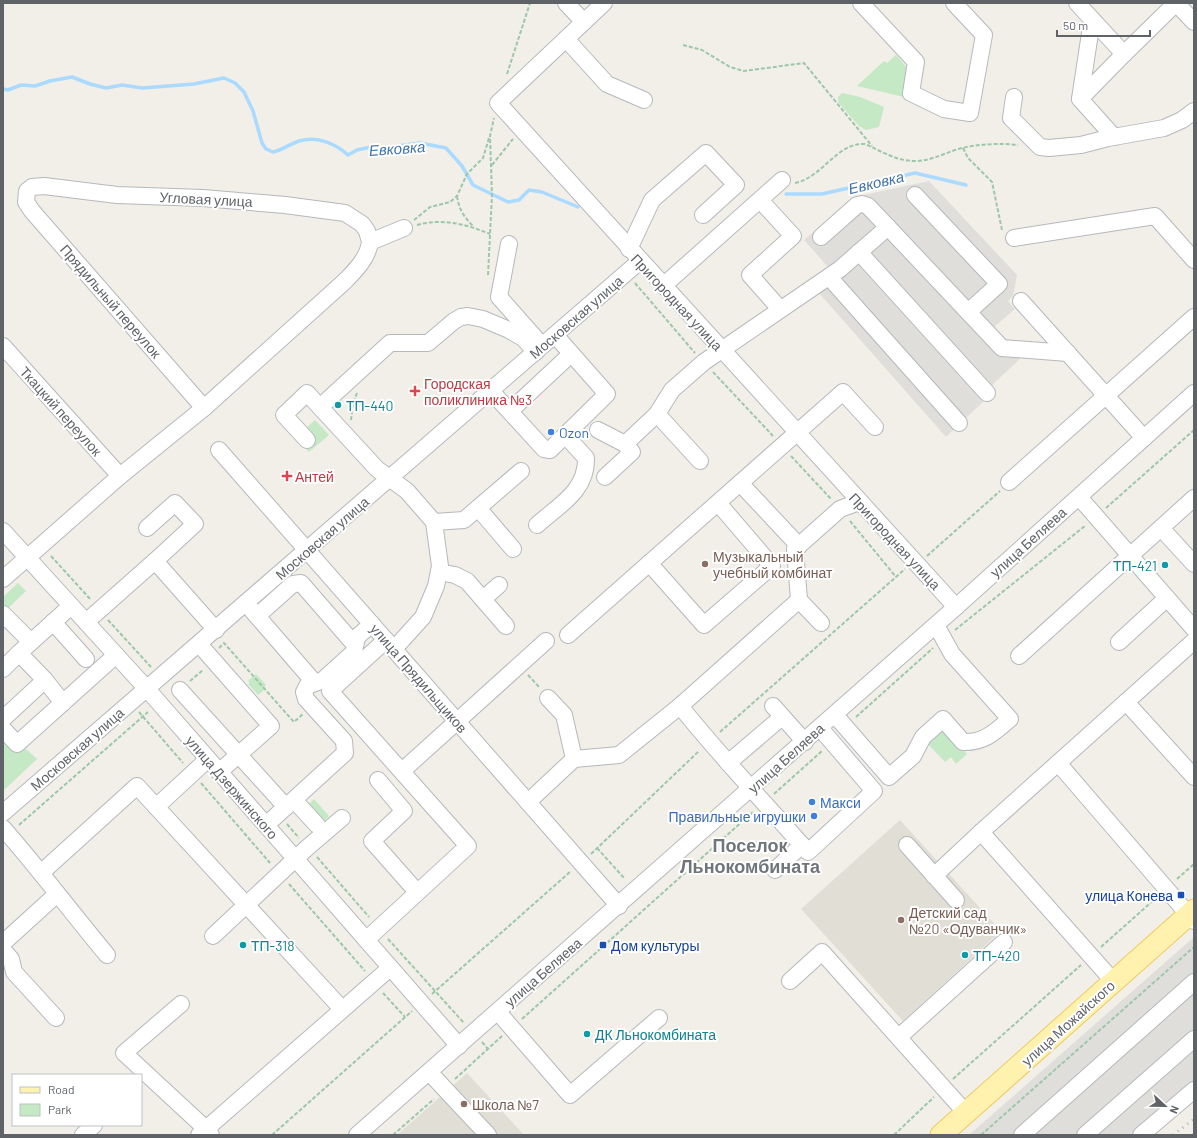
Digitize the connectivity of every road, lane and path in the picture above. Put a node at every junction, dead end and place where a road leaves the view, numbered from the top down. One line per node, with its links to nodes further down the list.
1 (530, 3): 17 (path)
2 (566, 3): 9 (street)
3 (604, 3): 9 (street)
4 (861, 3): 5 (street)
5 (954, 3)
6 (1077, 3): 8 (street)
7 (1177, 4): 10 (street); 13 (street)
8 (1092, 20): 13 (street); 15 (street)
9 (584, 22): 11 (street)
10 (1194, 22)
11 (566, 39): 16 (street); 17 (street)
12 (683, 45): 22 (path)
13 (1124, 54): 15 (street)
14 (1014, 97): 23 (street)
15 (1080, 99): 21 (street)
16 (644, 100)
17 (498, 102): 19 (street, Пригородная улица); 20 (path)
18 (1194, 111): 21 (street)
19 (522, 130): 25 (path); 41 (street, Пригородная улица)
20 (490, 136): 25 (path); 29 (path)
21 (1114, 137): 23 (street)
22 (873, 147): 24 (path); 26 (path)
23 (1040, 147): 24 (path)
24 (962, 148): 37 (path)
25 (491, 166): 35 (path)
26 (782, 180): 30 (street)
27 (27, 191): 38 (street, Угловая улица); 64 (street, Прядильный переулок)
28 (915, 195): 49 (street)
29 (456, 196): 33 (path); 34 (path)
30 (760, 200): 46 (street); 48 (street)
31 (703, 215): 41 (street)
32 (888, 227): 36 (street); 40 (street); 49 (street)
33 (404, 228): 34 (path); 38 (street)
34 (476, 228): 35 (path)
35 (490, 234): 45 (path)
36 (821, 237)
37 (1014, 238): 42 (street)
38 (370, 242): 64 (street)
39 (509, 244): 53 (street)
40 (859, 252): 44 (street); 60 (street)
41 (635, 255): 43 (street, Московская улица); 46 (street, Пригородная улица)
42 (1194, 260)
43 (626, 273): 51 (street, Московская улица); 57 (path)
44 (829, 277): 48 (street); 67 (street)
45 (488, 279)
46 (663, 286): 54 (street, Пригородная улица)
47 (1021, 301): 55 (street)
48 (780, 309): 54 (street)
49 (968, 312): 55 (street)
50 (1194, 317): 62 (street)
51 (555, 335): 53 (street, Московская улица); 56 (street)
52 (3, 346): 81 (street, Ткацкий переулок)
53 (539, 349): 59 (street, Московская улица); 63 (street)
54 (722, 350): 57 (street); 72 (street, Пригородная улица)
55 (1068, 353): 62 (street)
56 (571, 354): 65 (street); 73 (street)
57 (704, 362): 66 (street); 77 (path)
58 (360, 389): 71 (path)
59 (491, 391): 65 (street); 83 (street, Московская улица)
60 (987, 393)
61 (1194, 393): 74 (street, улица Беляева)
62 (1106, 395): 74 (street); 84 (street)
63 (320, 407): 71 (street); 75 (street)
64 (204, 408): 81 (street)
65 (510, 411): 73 (street)
66 (657, 414): 76 (street); 79 (street)
67 (958, 423)
68 (874, 427): 72 (street)
69 (598, 430): 76 (street)
70 (1194, 430): 92 (path)
71 (341, 431): 83 (street)
72 (796, 432): 77 (street); 88 (street, Пригородная улица)
73 (565, 435): 94 (street)
74 (1144, 438): 86 (street, улица Беляева)
75 (307, 440)
76 (625, 444): 82 (street)
77 (781, 446): 85 (street); 91 (path)
78 (218, 450): 100 (street, улица Прядильщиков)
79 (700, 461)
80 (521, 471): 90 (street)
81 (120, 476): 102 (street)
82 (605, 477)
83 (390, 478): 93 (street); 100 (street, Московская улица)
84 (1009, 482): 103 (path)
85 (740, 483): 89 (street); 98 (street)
86 (1079, 497): 92 (street); 116 (street, улица Беляева)
87 (1194, 498): 96 (street)
88 (859, 502): 91 (street); 103 (street, Пригородная улица)
89 (718, 503): 105 (street); 105 (street)
90 (478, 508): 93 (street); 99 (street)
91 (840, 509): 98 (street); 108 (path)
92 (1096, 517): 101 (street); 126 (path)
93 (434, 522): 107 (street)
94 (537, 525)
95 (147, 528): 104 (street)
96 (1161, 528): 101 (street); 106 (street)
97 (3, 531): 102 (street, улица Дзержинского)
98 (799, 546): 113 (street)
99 (513, 549)
100 (308, 551): 114 (street, Московская улица); 122 (street, улица Прядильщиков)
101 (1130, 555): 111 (street); 137 (street)
102 (27, 557): 109 (street); 115 (street, улица Дзержинского)
103 (914, 561): 108 (path); 116 (street, Пригородная улица)
104 (154, 562): 120 (street); 125 (street)
105 (649, 563): 127 (street)
106 (1194, 564)
107 (439, 572): 112 (street); 133 (street)
108 (896, 576): 159 (path)
109 (3, 579)
110 (499, 585): 112 (street)
111 (1167, 598): 124 (street); 131 (street)
112 (483, 599): 123 (street)
113 (799, 600): 121 (street); 152 (street)
114 (246, 604): 118 (street); 125 (street, Московская улица)
115 (71, 606): 119 (street); 120 (street, улица Дзержинского)
116 (956, 607): 126 (street, улица Беляева)
117 (3, 614): 130 (street)
118 (256, 616): 134 (street); 143 (street)
119 (53, 622): 130 (street); 138 (street)
120 (86, 622): 136 (street, улица Дзержинского)
121 (821, 623)
122 (372, 624): 133 (street, улица Прядильщиков); 134 (street)
123 (506, 626)
124 (1194, 629)
125 (216, 630): 132 (street, Московская улица)
126 (940, 632): 155 (street, улица Беляева); 155 (path); 155 (street)
127 (568, 635)
128 (546, 641): 140 (street)
129 (1194, 641): 148 (street)
130 (31, 642): 135 (street)
131 (1119, 642)
132 (199, 644): 139 (street); 144 (street, Московская улица)
133 (390, 644): 156 (street, улица Прядильщиков); 167 (street)
134 (355, 645): 143 (street)
135 (19, 653): 141 (street); 142 (street)
136 (116, 655): 144 (street, улица Дзержинского); 149 (street)
137 (1019, 656)
138 (86, 659)
139 (211, 659): 145 (path); 151 (path); 162 (street)
140 (519, 666): 146 (path); 156 (street)
141 (3, 669)
142 (45, 680): 149 (street); 154 (street)
143 (314, 682): 151 (street)
144 (147, 689): 147 (street, улица Дзержинского); 150 (street, Московская улица)
145 (180, 690): 162 (street)
146 (548, 698): 164 (street)
147 (158, 702): 153 (path); 163 (street, улица Дзержинского)
148 (1126, 702): 165 (street); 170 (street)
149 (63, 703): 158 (street)
150 (131, 703): 153 (path); 177 (street, Московская улица)
151 (312, 706): 175 (street)
152 (680, 706): 159 (street); 164 (street)
153 (143, 716): 169 (path); 181 (path)
154 (3, 719)
155 (840, 721): 157 (street, улица Беляева)
156 (458, 722): 167 (street); 173 (street, улица Прядильщиков)
157 (820, 728): 160 (street, улица Беляева); 161 (street)
158 (3, 729)
159 (709, 742): 166 (street); 186 (path)
160 (805, 742): 166 (street); 172 (street, улица Беляева)
161 (832, 742): 174 (path); 183 (street)
162 (239, 755): 168 (street); 175 (street)
163 (208, 759): 168 (street, улица Дзержинского); 169 (street)
164 (574, 759): 173 (street)
165 (1058, 762): 182 (street); 194 (street)
166 (728, 763): 172 (street)
167 (402, 771): 196 (street)
168 (220, 772): 179 (street, улица Дзержинского)
169 (192, 773): 176 (street); 192 (path)
170 (1194, 777)
171 (378, 780): 196 (street)
172 (752, 788): 174 (street); 195 (street, улица Беляева)
173 (528, 802): 188 (street, улица Прядильщиков)
174 (765, 802): 183 (street); 201 (path)
175 (290, 803): 179 (street); 180 (street)
176 (156, 807): 191 (street); 199 (street)
177 (3, 813)
178 (342, 818): 185 (street)
179 (266, 825): 187 (street, улица Дзержинского)
180 (317, 825)
181 (6, 831): 191 (street)
182 (981, 832): 193 (street); 211 (street)
183 (802, 845): 190 (street)
184 (906, 845): 193 (street)
185 (308, 847): 187 (street); 203 (path)
186 (597, 848): 188 (path); 195 (path)
187 (295, 859): 192 (street); 205 (street, улица Дзержинского)
188 (581, 863): 200 (street, улица Прядильщиков); 217 (path)
189 (1194, 864): 194 (path)
190 (775, 870)
191 (42, 872): 197 (street)
192 (280, 874): 199 (street); 214 (path)
193 (934, 876): 198 (street)
194 (1166, 889): 202 (street); 211 (path)
195 (636, 891): 200 (street, улица Беляева); 201 (path)
196 (418, 892): 203 (street)
197 (57, 894): 207 (street); 210 (street)
198 (956, 900)
199 (247, 906): 204 (street); 220 (street)
200 (619, 906): 221 (street, улица Беляева)
201 (648, 906): 225 (path)
202 (1192, 915): 215 (main road, улица Можайского)
203 (379, 928): 205 (street); 217 (path)
204 (213, 936)
205 (366, 940): 212 (street, улица Дзержинского)
206 (1004, 942): 227 (street)
207 (3, 943)
208 (1194, 947): 247 (path)
209 (3, 950): 223 (street)
210 (107, 955)
211 (1091, 956): 215 (street); 234 (path)
212 (390, 968): 214 (street); 218 (street, улица Дзержинского)
213 (790, 981): 227 (street)
214 (374, 982): 220 (street); 222 (path)
215 (1114, 982): 237 (main road, улица Можайского)
216 (1194, 982): 248 (street)
217 (434, 992): 218 (path); 226 (path)
218 (421, 1003): 222 (path); 229 (street, улица Дзержинского)
219 (181, 1004): 232 (street)
220 (342, 1010): 239 (street)
221 (498, 1012): 225 (street); 226 (street, улица Беляева)
222 (405, 1017): 241 (path)
223 (56, 1018)
224 (659, 1018): 225 (street)
225 (511, 1028): 230 (path)
226 (474, 1033): 229 (street, улица Беляева); 230 (path)
227 (899, 1037): 234 (street)
228 (1194, 1039): 249 (street)
229 (459, 1046): 231 (street, улица Беляева)
230 (488, 1049): 235 (path)
231 (429, 1072): 235 (street); 242 (street, улица Беляева)
232 (140, 1074)
233 (145, 1080): 239 (street)
234 (944, 1088): 237 (street); 245 (path)
235 (445, 1089): 243 (path); 244 (street)
236 (1194, 1090): 250 (street)
237 (966, 1113): 246 (main road, улица Можайского)
238 (93, 1126): 240 (street)
239 (206, 1133)
240 (83, 1135)
241 (272, 1135)
242 (358, 1135)
243 (394, 1135)
244 (488, 1135)
245 (894, 1135)
246 (941, 1135)
247 (981, 1135)
248 (1022, 1135)
249 (1085, 1135)
250 (1141, 1135)

